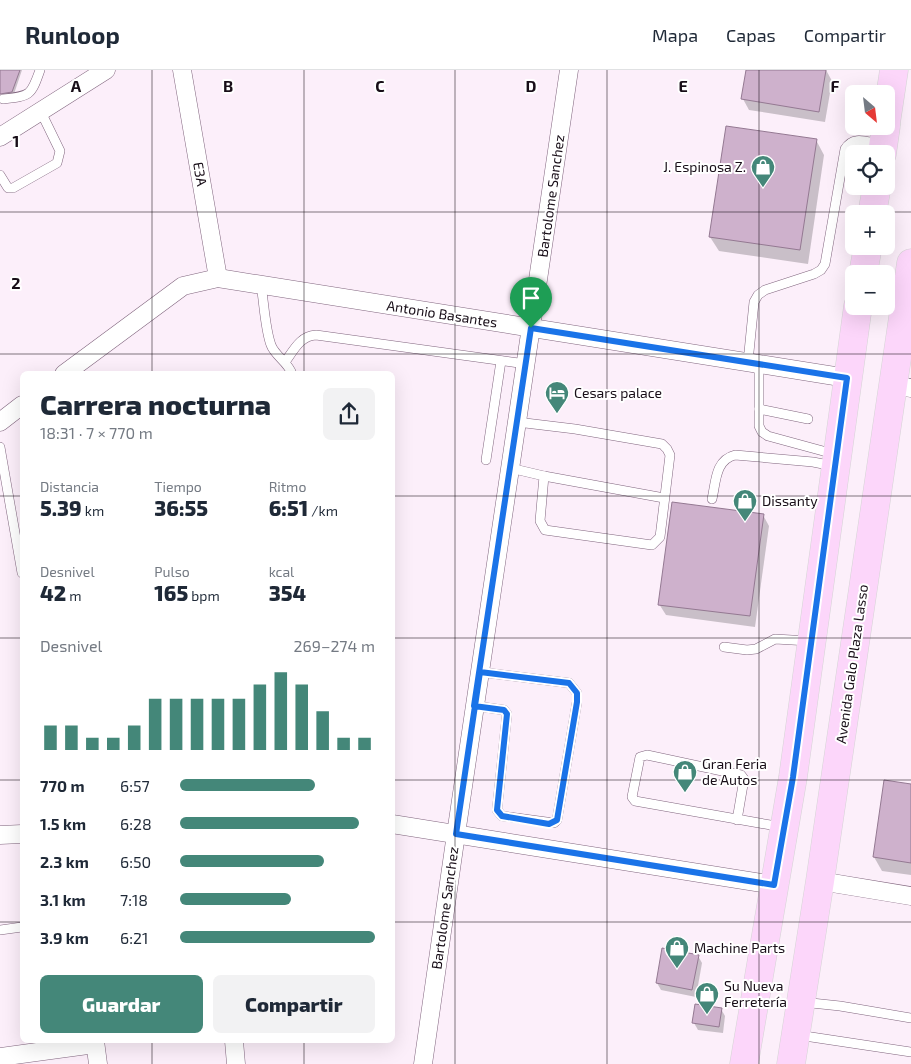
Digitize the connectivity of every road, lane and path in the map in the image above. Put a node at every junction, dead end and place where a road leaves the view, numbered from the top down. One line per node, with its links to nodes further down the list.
1 (40, 70): 6 (lane)
2 (106, 70): 7 (street)
3 (182, 70): 12 (street, E3A)
4 (569, 70): 15 (street, Bartolome Sanchez)
5 (894, 70): 9 (main road)
6 (2, 96)
7 (41, 112): 8 (street); 10 (lane)
8 (0, 137)
9 (884, 137): 18 (lane)
10 (0, 175)
11 (911, 263): 23 (main road, Avenida Galo Plaza Lasso)
12 (218, 278): 13 (street, Antonio Basantes); 20 (street, Antonio Basantes)
13 (261, 285): 15 (street, Antonio Basantes); 17 (lane)
14 (857, 315): 22 (main road)
15 (531, 328): 18 (street, Antonio Basantes); 19 (street, Bartolome Sanchez)
16 (501, 361): 17 (lane); 19 (lane); 30 (lane)
17 (285, 362): 21 (lane)
18 (754, 363): 22 (street, Antonio Basantes); 25 (lane)
19 (526, 364): 28 (street, Bartolome Sanchez)
20 (68, 371)
21 (290, 371)
22 (847, 378): 31 (main road)
23 (902, 386): 47 (main road, Avenida Galo Plaza Lasso)
24 (20, 407): 27 (street)
25 (759, 409): 26 (lane); 31 (lane)
26 (808, 419)
27 (0, 422)
28 (517, 422): 32 (street, Bartolome Sanchez); 34 (lane)
29 (0, 447): 36 (lane)
30 (486, 460)
31 (836, 461): 35 (lane); 37 (main road)
32 (510, 468): 33 (lane); 39 (street, Bartolome Sanchez)
33 (544, 476): 34 (lane); 34 (lane)
34 (664, 498)
35 (712, 499)
36 (20, 562)
37 (811, 642): 38 (lane); 43 (main road)
38 (724, 647)
39 (480, 672): 40 (street, Bartolome Sanchez); 40 (lane)
40 (474, 706): 45 (street, Bartolome Sanchez)
41 (737, 820): 41 (lane); 43 (lane)
42 (395, 824): 45 (street)
43 (784, 827): 48 (main road)
44 (20, 834): 46 (street)
45 (456, 834): 48 (street); 61 (street, Bartolome Sanchez)
46 (0, 835)
47 (820, 881): 49 (street); 52 (main road, Avenida Galo Plaza Lasso)
48 (774, 885): 62 (main road)
49 (911, 896)
50 (20, 927): 51 (lane)
51 (0, 930)
52 (801, 1002): 53 (lane); 54 (main road, Avenida Galo Plaza Lasso)
53 (911, 1018)
54 (796, 1034): 57 (lane); 63 (main road, Avenida Galo Plaza Lasso)
55 (95, 1043): 58 (street); 59 (street)
56 (234, 1043): 60 (street)
57 (911, 1052)
58 (0, 1057)
59 (98, 1064)
60 (236, 1064)
61 (423, 1064)
62 (744, 1064)
63 (790, 1064)

